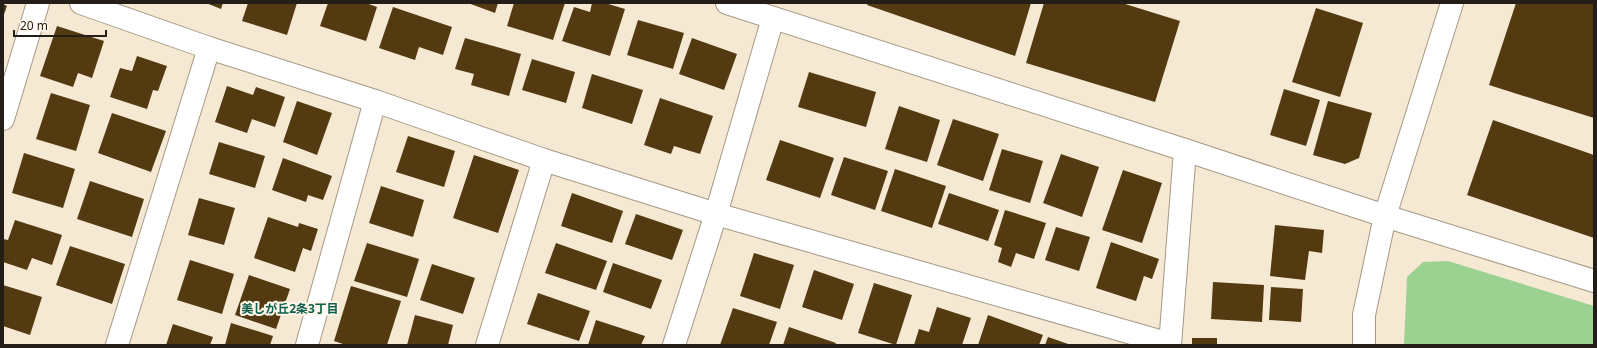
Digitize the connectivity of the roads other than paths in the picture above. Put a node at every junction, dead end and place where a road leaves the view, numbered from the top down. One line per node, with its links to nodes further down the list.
1 (38, 3): 8 (street)
2 (81, 3): 6 (street)
3 (727, 3): 5 (street)
4 (1452, 3): 12 (street)
5 (773, 18): 9 (street); 11 (street)
6 (209, 48): 7 (street); 15 (street)
7 (375, 101): 10 (street); 16 (street)
8 (3, 119)
9 (1185, 150): 12 (street); 14 (street)
10 (544, 160): 11 (street); 17 (street)
11 (716, 214): 14 (street); 18 (street)
12 (1385, 216): 13 (street); 19 (street)
13 (1594, 281)
14 (1170, 344)
15 (117, 345)
16 (307, 345)
17 (487, 345)
18 (674, 345)
19 (1364, 345)

